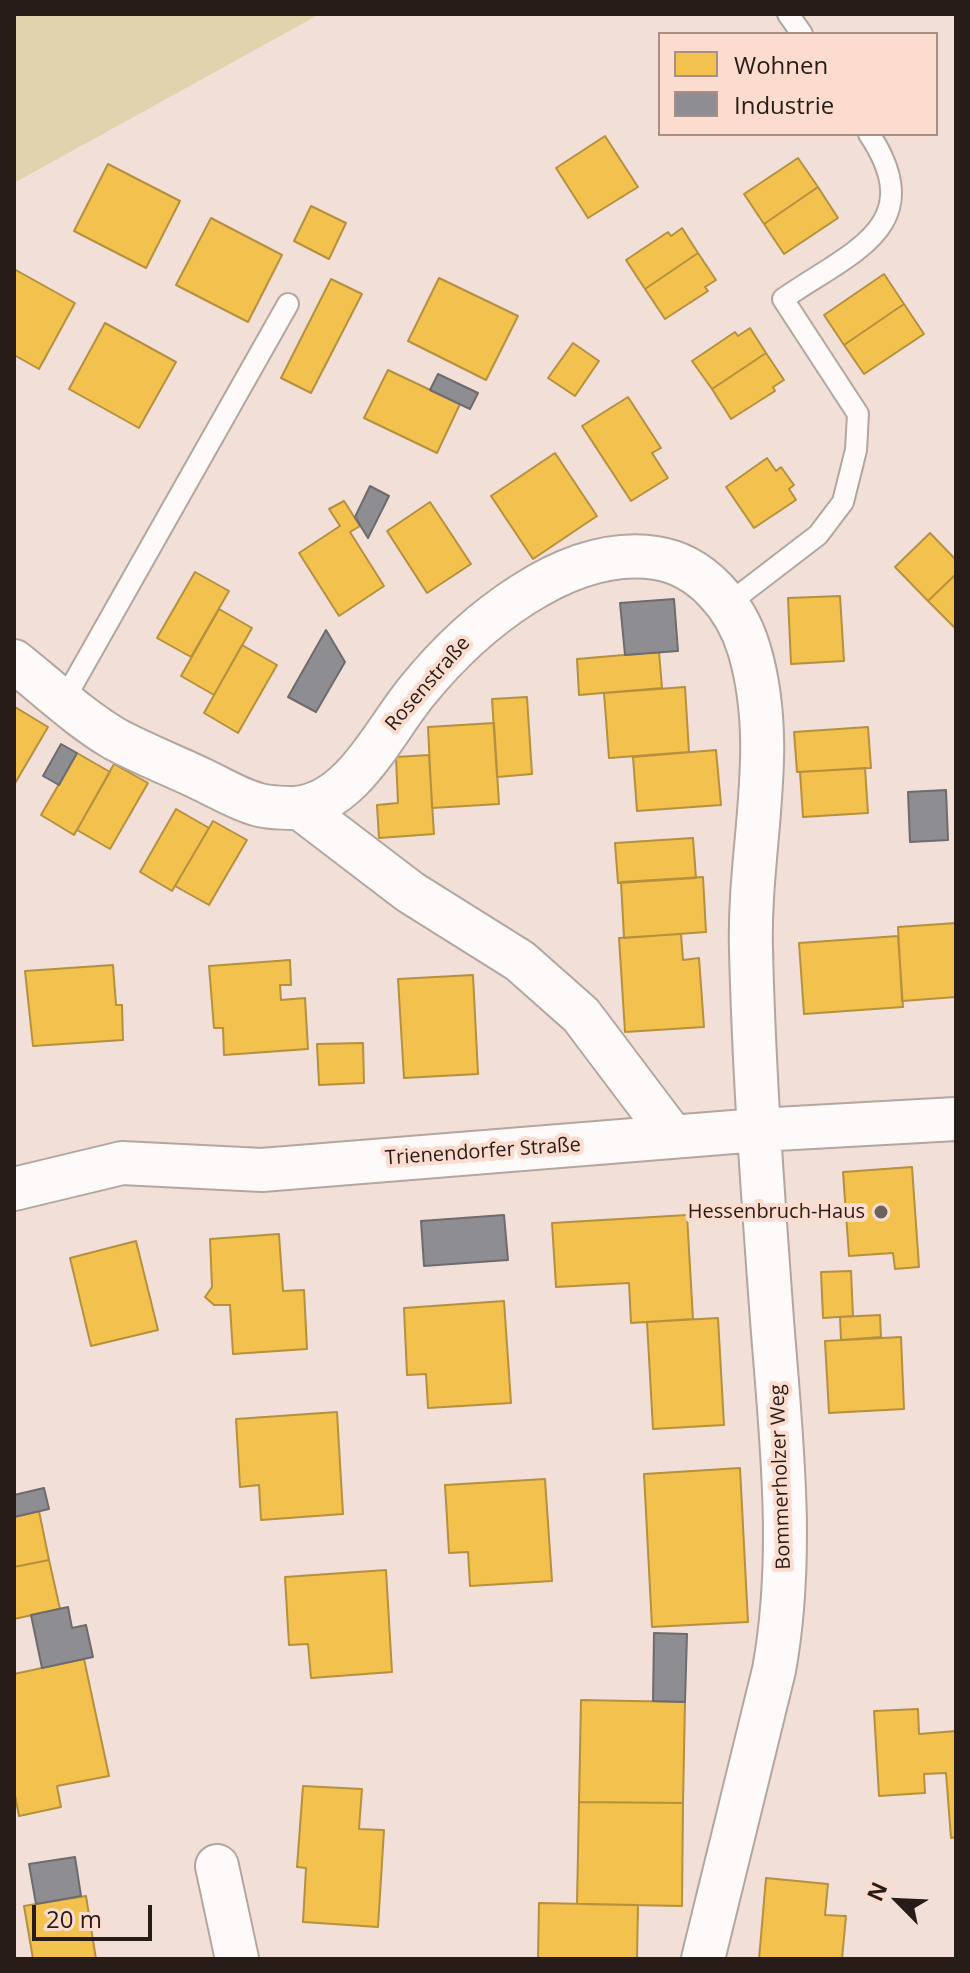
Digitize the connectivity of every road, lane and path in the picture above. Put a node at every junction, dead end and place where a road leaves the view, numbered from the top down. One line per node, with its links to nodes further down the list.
1 (788, 14): 2 (lane)
2 (801, 32)
3 (870, 136): 5 (lane)
4 (288, 304): 7 (lane)
5 (728, 604): 8 (street, Rosenstraße); 10 (street, Rosenstraße)
6 (14, 661): 7 (street)
7 (64, 700): 8 (street)
8 (300, 808): 11 (street)
9 (956, 1119): 10 (street, Trienendorfer Straße)
10 (758, 1130): 11 (street, Trienendorfer Straße); 15 (street, Bommerholzer Weg)
11 (673, 1137): 12 (street, Trienendorfer Straße)
12 (14, 1189)
13 (217, 1866): 14 (street)
14 (237, 1959)
15 (703, 1959)

